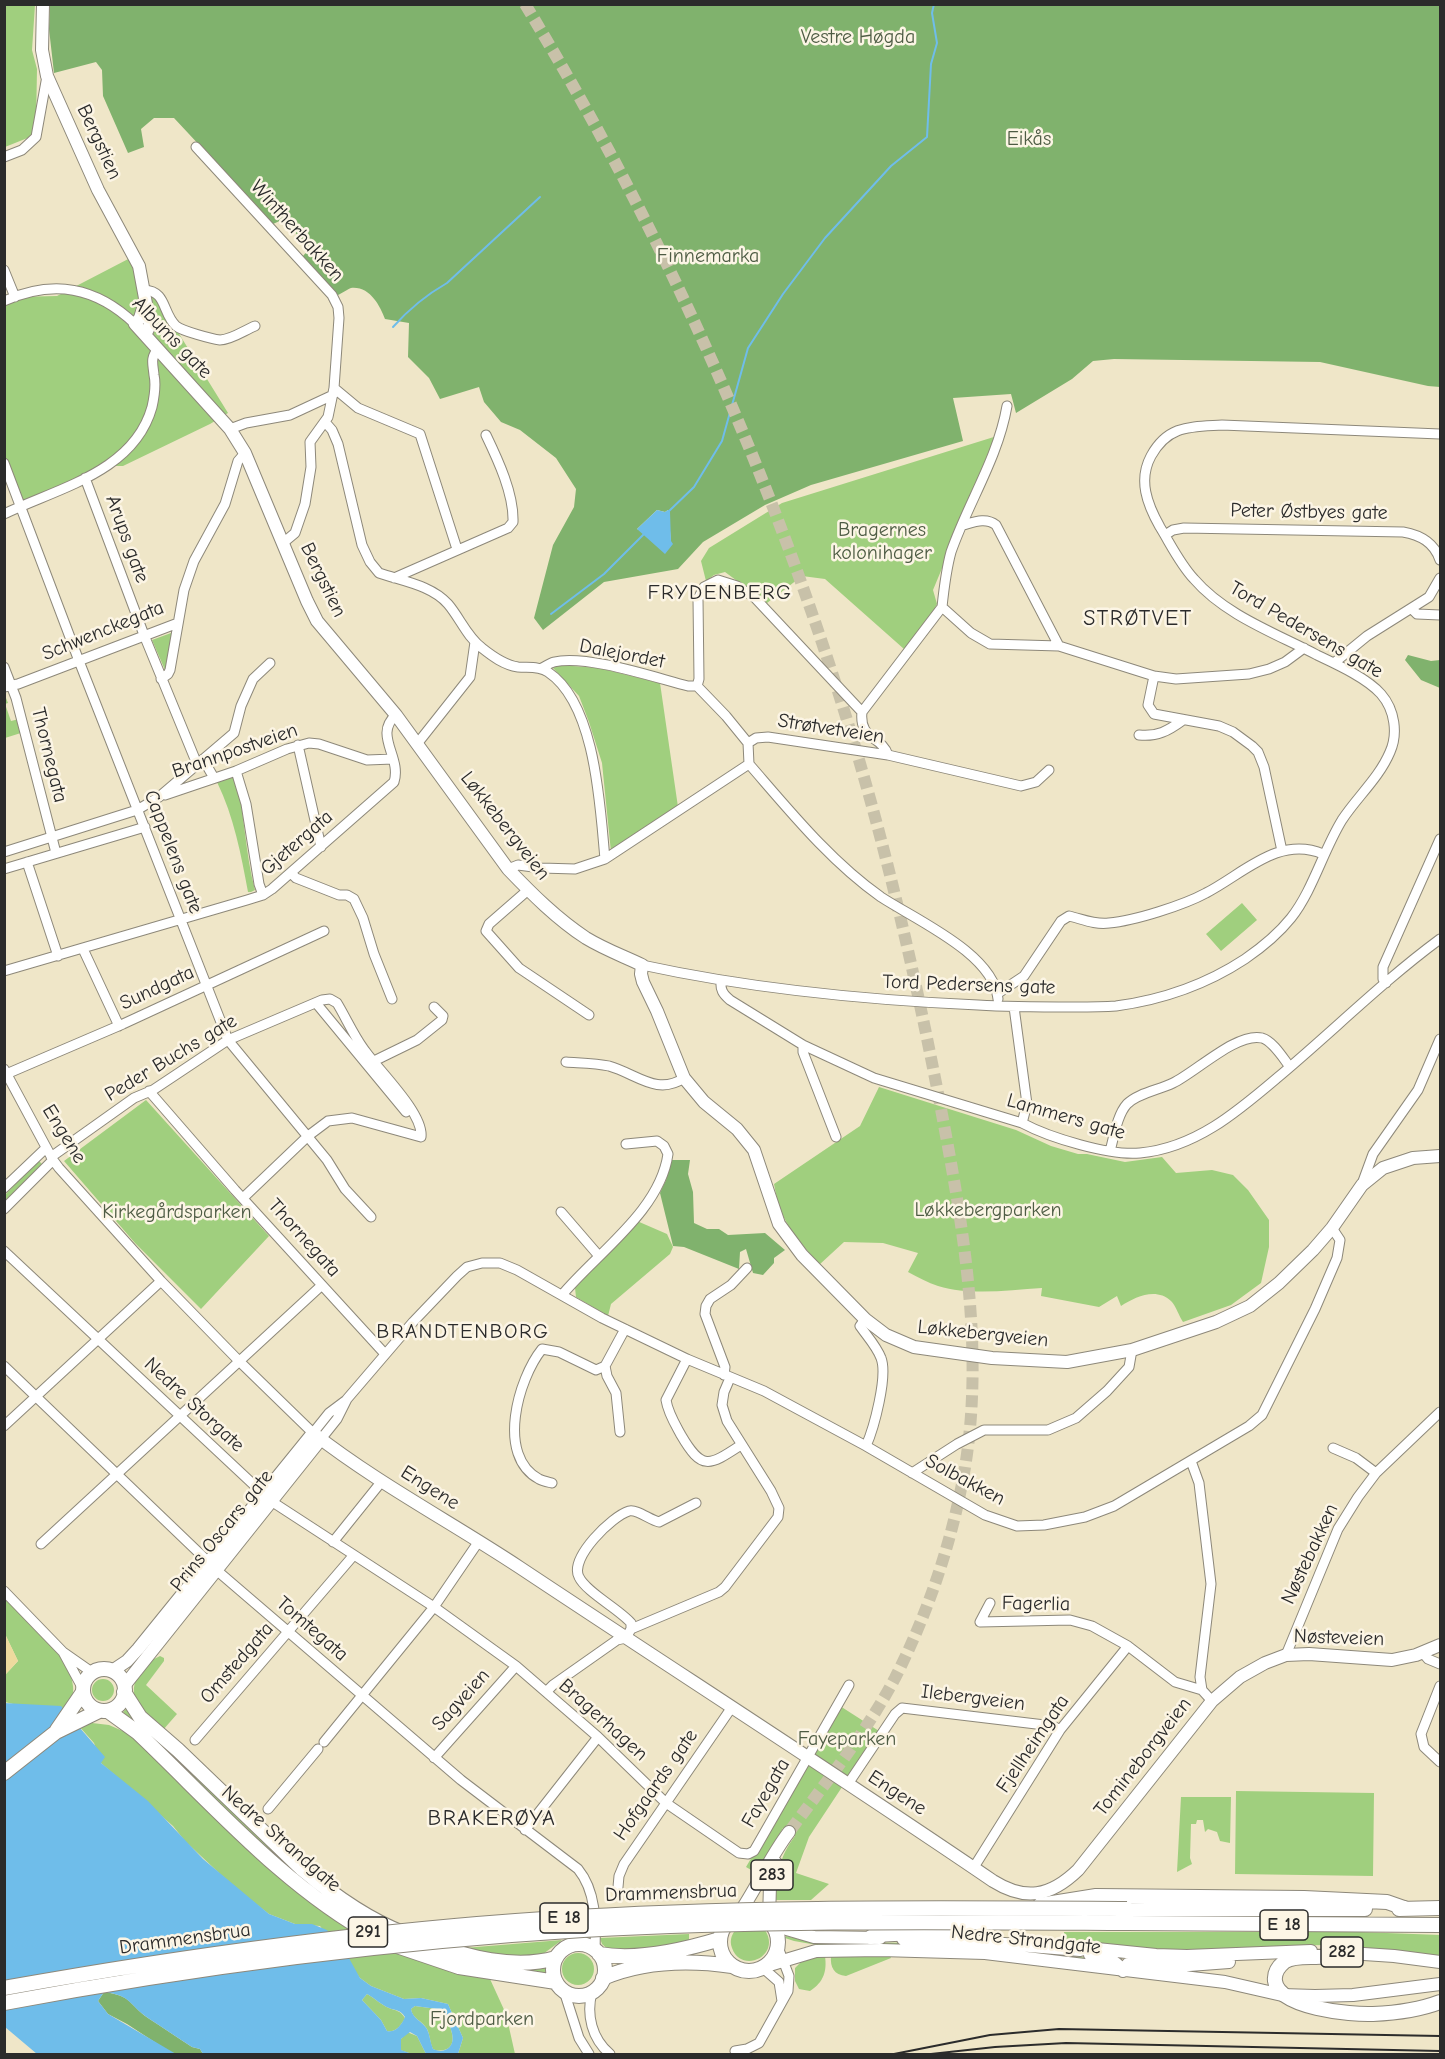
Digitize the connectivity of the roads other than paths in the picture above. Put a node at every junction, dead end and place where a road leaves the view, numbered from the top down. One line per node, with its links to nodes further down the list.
1 (43, 4): 2 (main road, Bergstien)
2 (47, 76): 4 (street); 6 (main road, Bergstien)
3 (196, 147): 15 (street, Wintherbakken)
4 (4, 157)
5 (4, 270): 7 (street)
6 (144, 296): 9 (main road); 10 (street); 11 (main road, Bergstien)
7 (15, 297): 8 (street, Albums gate); 9 (street, Albums gate)
8 (4, 301)
9 (135, 324): 11 (main road, Albums gate)
10 (255, 326)
11 (145, 335): 12 (main road, Albums gate)
12 (158, 349): 13 (main road, Albums gate); 14 (street)
13 (168, 360): 14 (street); 18 (main road, Albums gate)
14 (154, 375): 23 (street)
15 (334, 392): 17 (street, Wintherbakken); 18 (street); 29 (street)
16 (1007, 406): 26 (street)
17 (325, 422): 28 (street, Wintherbakken); 31 (street)
18 (230, 429): 21 (main road, Bergstien)
19 (1440, 434): 27 (street, Tord Pedersens gate)
20 (486, 435): 29 (street)
21 (245, 453): 28 (main road, Bergstien); 36 (street, Schwenckegata)
22 (4, 463): 24 (street, Cappelens gate)
23 (85, 478): 24 (street); 37 (street, Arups gate)
24 (21, 506): 25 (street); 41 (street, Cappelens gate)
25 (4, 514)
26 (963, 525): 33 (street); 39 (street)
27 (1165, 535): 30 (street, Peter Østbyes gate); 40 (street, Tord Pedersens gate)
28 (284, 543): 51 (main road, Bergstien)
29 (457, 549): 31 (street)
30 (1440, 560)
31 (394, 578): 38 (street)
32 (1440, 578): 34 (street)
33 (942, 607): 39 (street); 50 (street)
34 (1412, 609): 35 (street); 43 (street)
35 (1440, 615)
36 (178, 623): 37 (street, Schwenckegata); 47 (street)
37 (144, 635): 41 (street, Schwenckegata); 47 (street, Arups gate)
38 (475, 642): 45 (street, Dalejordet); 55 (street)
39 (1059, 646): 46 (street)
40 (1304, 648): 43 (street, Tord Pedersens gate); 46 (street)
41 (79, 661): 48 (street, Schwenckegata); 66 (street, Cappelens gate)
42 (270, 663): 60 (street)
43 (1334, 663): 74 (street, Tord Pedersens gate)
44 (4, 667): 48 (street, Thornegata)
45 (542, 668): 49 (street, Dalejordet); 75 (street)
46 (1154, 676): 52 (street)
47 (161, 679): 60 (street, Arups gate)
48 (8, 686): 68 (street, Thornegata)
49 (697, 686): 50 (street); 54 (street)
50 (862, 712): 57 (street)
51 (396, 715): 55 (main road, Bergstien); 58 (street, Gjetergata)
52 (1183, 720): 53 (street); 71 (street)
53 (1139, 735)
54 (748, 743): 57 (street, Strøtvetveien); 61 (street)
55 (417, 744): 59 (main road, Bergstien)
56 (298, 746): 58 (street, Brannpostveien); 63 (street, Brannpostveien); 70 (street)
57 (888, 755): 62 (street, Strøtvetveien)
58 (393, 759): 70 (street, Gjetergata)
59 (429, 760): 78 (main road, Løkkebergveien)
60 (200, 762): 64 (street, Arups gate); 65 (street)
61 (748, 764): 75 (street); 92 (street)
62 (1049, 770)
63 (236, 771): 64 (street, Brannpostveien); 81 (street)
64 (214, 778): 65 (street, Brannpostveien)
65 (159, 797): 66 (street)
66 (137, 810): 67 (street, Cappelens gate); 68 (street)
67 (145, 827): 73 (street); 82 (street, Cappelens gate)
68 (51, 837): 72 (street); 73 (street, Thornegata)
69 (1440, 839): 90 (street)
70 (321, 847): 79 (street, Gjetergata)
71 (1282, 851): 74 (street); 92 (street)
72 (4, 852)
73 (56, 854): 76 (street)
74 (1323, 854): 97 (street, Tord Pedersens gate)
75 (605, 859): 78 (street)
76 (27, 862): 77 (street); 86 (street)
77 (4, 869)
78 (508, 869): 80 (main road, Løkkebergveien)
79 (291, 873): 81 (street, Gjetergata); 93 (street)
80 (528, 890): 87 (main road, Løkkebergveien); 98 (street)
81 (263, 895): 82 (street, Gjetergata)
82 (180, 920): 85 (street, Gjetergata); 91 (street, Cappelens gate)
83 (324, 931): 91 (street, Sundgata)
84 (1440, 939): 90 (street, Lammers gate)
85 (83, 949): 86 (street, Gjetergata); 99 (street)
86 (58, 956): 88 (street, Gjetergata)
87 (642, 964): 89 (street, Tord Pedersens gate); 107 (main road, Løkkebergveien)
88 (4, 970)
89 (721, 980): 95 (street, Tord Pedersens gate); 102 (street, Lammers gate)
90 (1386, 983): 105 (street, Lammers gate)
91 (207, 985): 99 (street, Sundgata); 101 (street, Cappelens gate)
92 (997, 994): 95 (street)
93 (392, 999)
94 (316, 1003): 101 (street, Peder Buchs gate); 103 (street); 110 (street)
95 (998, 1006): 97 (street, Tord Pedersens gate)
96 (434, 1007): 103 (street)
97 (1014, 1007): 109 (street)
98 (589, 1015)
99 (119, 1026): 106 (street, Sundgata)
100 (1440, 1039): 118 (street)
101 (228, 1040): 108 (street, Peder Buchs gate); 111 (street, Cappelens gate)
102 (803, 1045): 109 (street, Lammers gate); 112 (street)
103 (374, 1061): 110 (street)
104 (566, 1062): 107 (street)
105 (1290, 1067): 115 (street, Lammers gate); 115 (street)
106 (5, 1073): 114 (street, Engene)
107 (684, 1078): 131 (main road, Løkkebergveien)
108 (149, 1091): 117 (street, Peder Buchs gate); 120 (street, Thornegata)
109 (1022, 1123): 115 (street, Lammers gate)
110 (420, 1124): 111 (street)
111 (308, 1136): 120 (street); 123 (street, Cappelens gate)
112 (836, 1137)
113 (627, 1144): 126 (street)
114 (46, 1148): 117 (street, Engene); 119 (street)
115 (1110, 1151)
116 (1440, 1156): 118 (main road, Løkkebergveien)
117 (52, 1159): 121 (street, Peder Buchs gate); 128 (street, Engene)
118 (1362, 1185): 124 (main road, Løkkebergveien)
119 (4, 1188)
120 (243, 1198): 129 (street, Thornegata)
121 (4, 1209)
122 (561, 1212): 126 (street)
123 (371, 1217)
124 (1332, 1228): 134 (main road, Løkkebergveien); 150 (street)
125 (4, 1251): 133 (street, Nedre Storgate)
126 (600, 1256): 130 (street)
127 (747, 1268): 140 (street)
128 (161, 1281): 133 (street); 137 (street, Engene)
129 (322, 1285): 135 (street, Thornegata); 137 (street)
130 (562, 1295): 132 (street, Prins Oscars gate); 135 (street, Prins Oscars gate)
131 (866, 1319): 134 (main road, Løkkebergveien); 148 (street)
132 (625, 1329): 136 (street, Prins Oscars gate); 139 (street)
133 (98, 1340): 141 (street); 143 (street, Nedre Storgate)
134 (1131, 1350): 151 (street)
135 (385, 1354): 146 (street, Prins Oscars gate)
136 (687, 1359): 140 (street, Prins Oscars gate); 147 (street)
137 (239, 1361): 143 (street); 146 (street, Engene)
138 (4, 1366): 141 (street, Tomtegata)
139 (605, 1366): 145 (street); 155 (street)
140 (727, 1376): 147 (street); 148 (street, Solbakken)
141 (36, 1397): 144 (street); 153 (street, Tomtegata)
142 (1440, 1412): 152 (street, Nøstebakken)
143 (179, 1416): 153 (street); 156 (street, Nedre Storgate)
144 (4, 1426)
145 (620, 1432)
146 (317, 1436): 154 (main road, Engene); 156 (main road, Prins Oscars gate)
147 (741, 1445): 167 (street)
148 (866, 1446): 151 (street, Solbakken)
149 (1333, 1448): 152 (street)
150 (1191, 1461): 151 (street, Solbakken); 181 (street, Tomineborgveien)
151 (912, 1473)
152 (1376, 1473): 172 (street, Nøstebakken)
153 (116, 1474): 160 (street); 162 (street, Tomtegata)
154 (382, 1481): 158 (main road, Engene); 159 (street)
155 (552, 1483)
156 (267, 1498): 159 (street, Nedre Storgate); 162 (main road, Prins Oscars gate)
157 (696, 1503): 167 (street)
158 (479, 1541): 165 (street); 167 (main road, Engene)
159 (333, 1542): 161 (street, Nedre Storgate)
160 (41, 1544)
161 (353, 1556): 165 (street, Nedre Storgate); 166 (street, Omstedgata)
162 (213, 1566): 166 (street, Tomtegata); 175 (main road, Prins Oscars gate); 179 (main road, Prins Oscars gate)
163 (4, 1591): 170 (street)
164 (990, 1603): 169 (street, Fagerlia)
165 (434, 1607): 174 (street, Bragerhagen); 183 (street)
166 (288, 1631): 183 (street, Tomtegata); 190 (street, Omstedgata)
167 (628, 1634): 182 (street); 185 (main road, Engene)
168 (1440, 1645): 171 (main road, Nøsteveien)
169 (1128, 1646): 181 (street, Fagerlia); 188 (street, Fjellheimgata)
170 (63, 1652): 176 (street); 180 (street)
171 (1423, 1653): 172 (main road, Nøsteveien); 173 (street)
172 (1286, 1655): 184 (main road, Nøsteveien)
173 (1440, 1664)
174 (516, 1666): 182 (street, Bragerhagen); 192 (street, Sagveien)
175 (112, 1671): 176 (highway); 179 (highway, 291)
176 (93, 1673): 180 (highway)
177 (849, 1685): 191 (street, Fayegata)
178 (1440, 1686): 193 (street)
179 (124, 1689): 186 (highway); 218 (highway, Nedre Strandgate / 291)
180 (83, 1690): 186 (highway, 291); 187 (highway)
181 (1202, 1690): 184 (street, Tomineborgveien)
182 (546, 1692): 189 (street, Bragerhagen)
183 (362, 1696): 192 (street, Tomtegata); 197 (street)
184 (1212, 1701): 201 (main road, Tomineborgveien)
185 (732, 1707): 191 (main road, Engene); 196 (street, Hofgaards gate)
186 (104, 1711): 187 (highway); 225 (highway, Nedre Strandgate / 291)
187 (72, 1718): 194 (highway)
188 (1060, 1730): 195 (street, Ilebergveien); 201 (street, Fjellheimgata)
189 (597, 1737): 196 (street, Bragerhagen); 198 (street)
190 (195, 1740)
191 (808, 1757): 195 (main road, Engene); 200 (street, Fayegata)
192 (434, 1758): 198 (street, Tomtegata)
193 (1440, 1762)
194 (4, 1773)
195 (848, 1784): 199 (main road, Engene)
196 (666, 1803): 200 (street, Bragerhagen); 202 (street, Hofgaards gate)
197 (268, 1809)
198 (525, 1830): 205 (street, Tomtegata)
199 (928, 1837): 201 (main road, Tomineborgveien)
200 (748, 1854)
201 (974, 1867)
202 (618, 1887)
203 (1440, 1908): 204 (highway, E 18)
204 (1407, 1909): 207 (highway, E 18); 210 (highway, E 18)
205 (593, 1912): 212 (street); 214 (street, Tomtegata)
206 (738, 1915): 208 (highway); 208 (main road, 283); 211 (highway)
207 (1127, 1916): 209 (highway, E 18); 226 (highway, Drammensbrua / E 18, bridge); 231 (highway, Drammensbrua / E 18, bridge)
208 (771, 1923): 210 (main road, Nedre Strandgate / E 18); 216 (highway)
209 (1440, 1925)
210 (871, 1937): 213 (main road, Nedre Strandgate / 282)
211 (720, 1939): 214 (highway); 220 (highway)
212 (576, 1944): 214 (highway); 218 (highway, 291)
213 (1080, 1950): 217 (main road, Nedre Strandgate / 282); 222 (main road, 282)
214 (597, 1952): 223 (highway)
215 (1342, 1952): 217 (main road, 282); 219 (main road, 282); 228 (highway, E 18)
216 (781, 1953): 221 (highway); 222 (main road, Nedre Strandgate); 229 (street)
217 (1242, 1953): 222 (main road, 282)
218 (556, 1958): 225 (highway)
219 (1440, 1962)
220 (732, 1966): 221 (highway); 223 (highway)
221 (764, 1967): 229 (street)
222 (1123, 1971): 228 (main road, Nedre Strandgate)
223 (603, 1978): 227 (highway)
224 (1440, 1984): 228 (main road, 282)
225 (560, 1986): 227 (highway, 291); 233 (street)
226 (4, 1988)
227 (592, 1992): 234 (street)
228 (1282, 1995): 230 (highway)
229 (782, 2001): 232 (street)
230 (1440, 2002)
231 (4, 2003)
232 (735, 2051)
233 (588, 2055)
234 (610, 2055)

